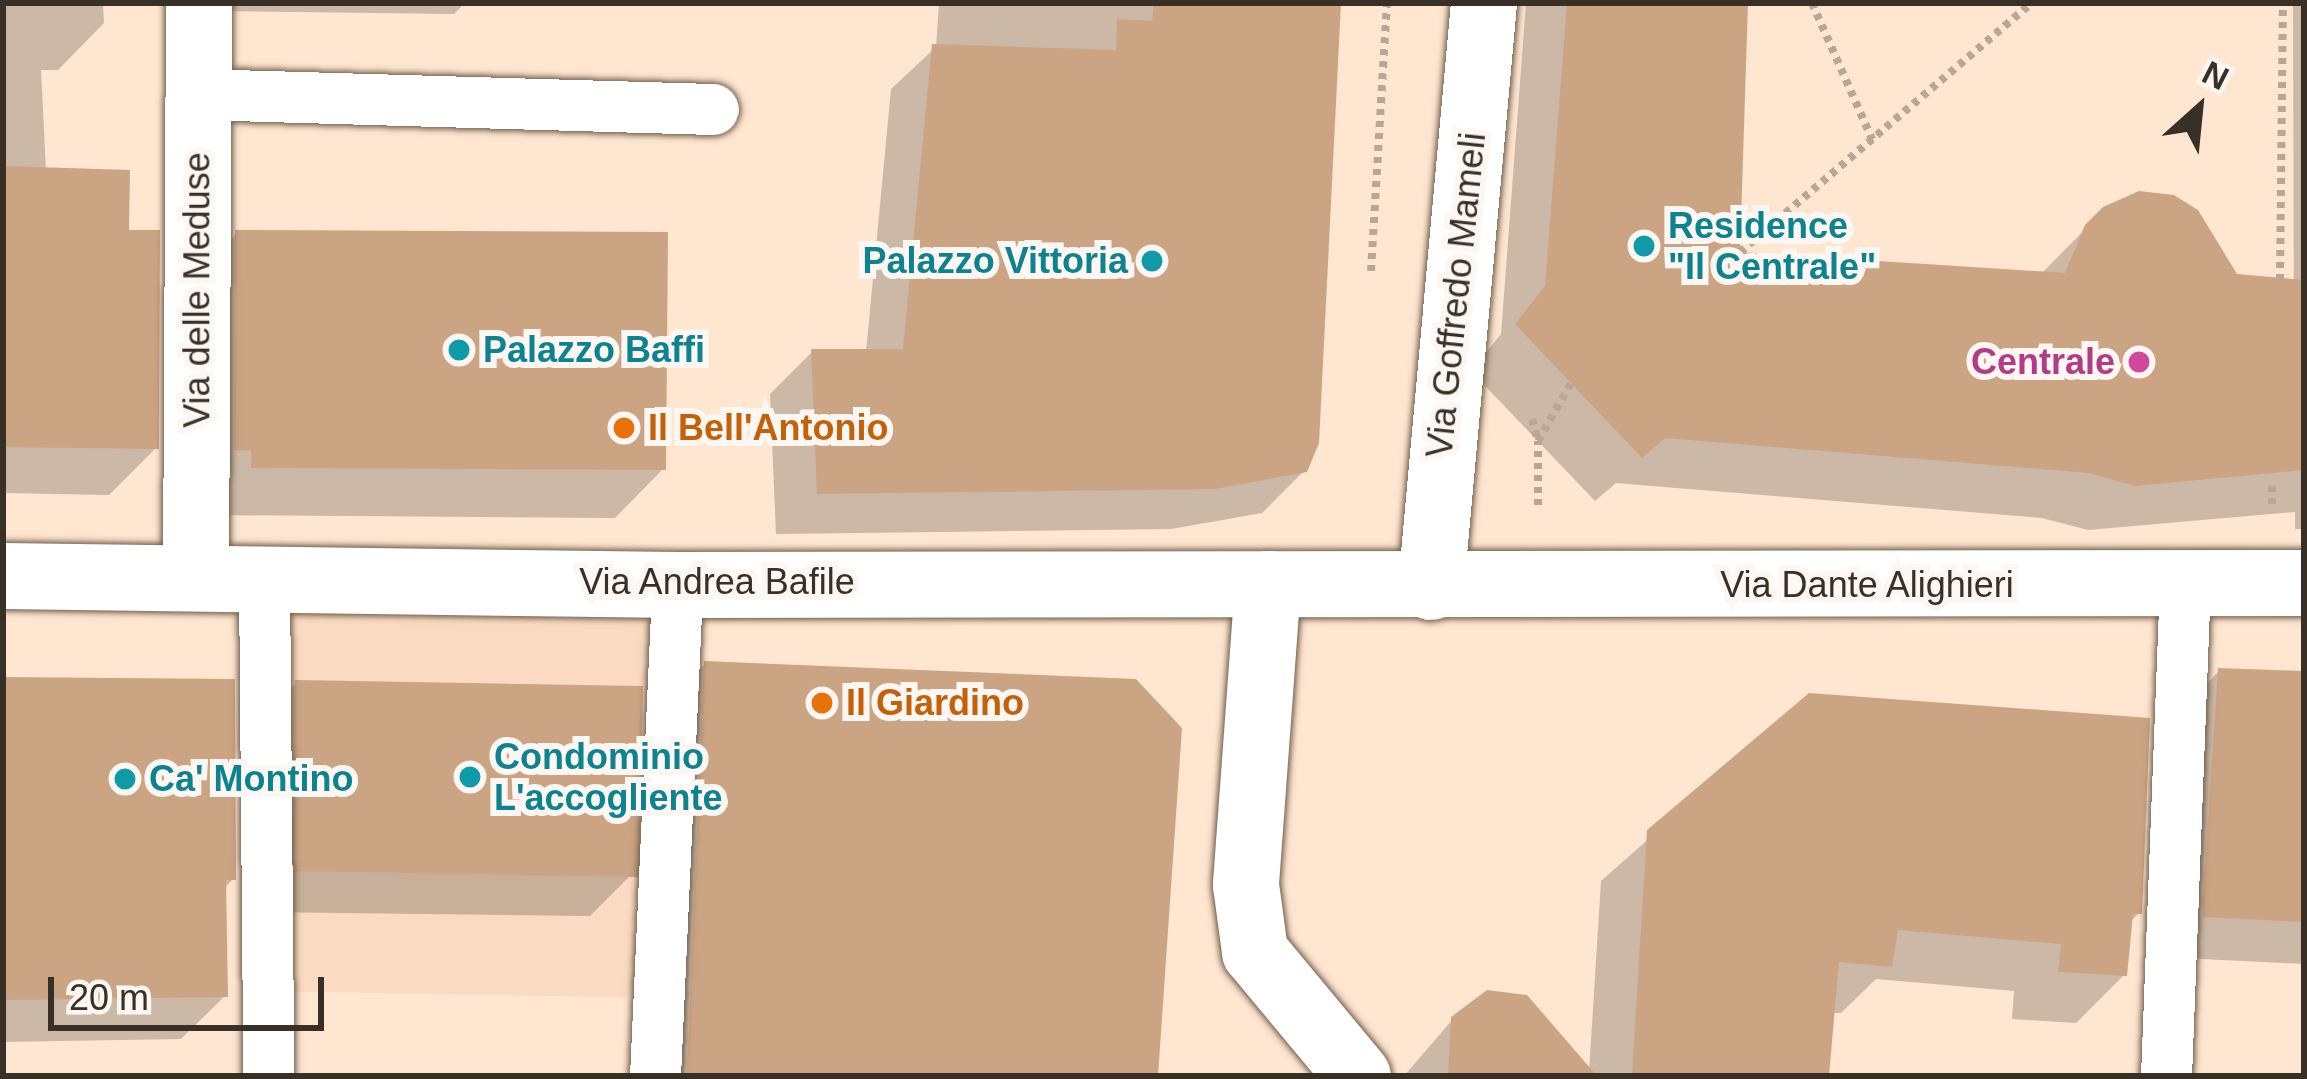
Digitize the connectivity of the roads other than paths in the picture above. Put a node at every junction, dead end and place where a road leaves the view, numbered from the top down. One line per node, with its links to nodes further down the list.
1 (199, 3): 3 (street, Via delle Meduse)
2 (1484, 3): 11 (street, Via Goffredo Mameli)
3 (198, 94): 4 (lane); 6 (street, Via delle Meduse)
4 (713, 109)
5 (3, 576): 6 (street, Via Andrea Bafile)
6 (196, 577): 7 (street, Via Andrea Bafile)
7 (264, 577): 10 (street, Via Andrea Bafile); 13 (lane)
8 (2304, 583): 12 (street, Via Dante Alighieri)
9 (1268, 584): 10 (street, Via Andrea Bafile); 11 (street, Via Andrea Bafile); 15 (street)
10 (677, 585): 14 (lane)
11 (1431, 587): 12 (street, Via Dante Alighieri)
12 (2185, 587): 16 (lane)
13 (268, 1076)
14 (655, 1076)
15 (1358, 1076)
16 (2166, 1076)

